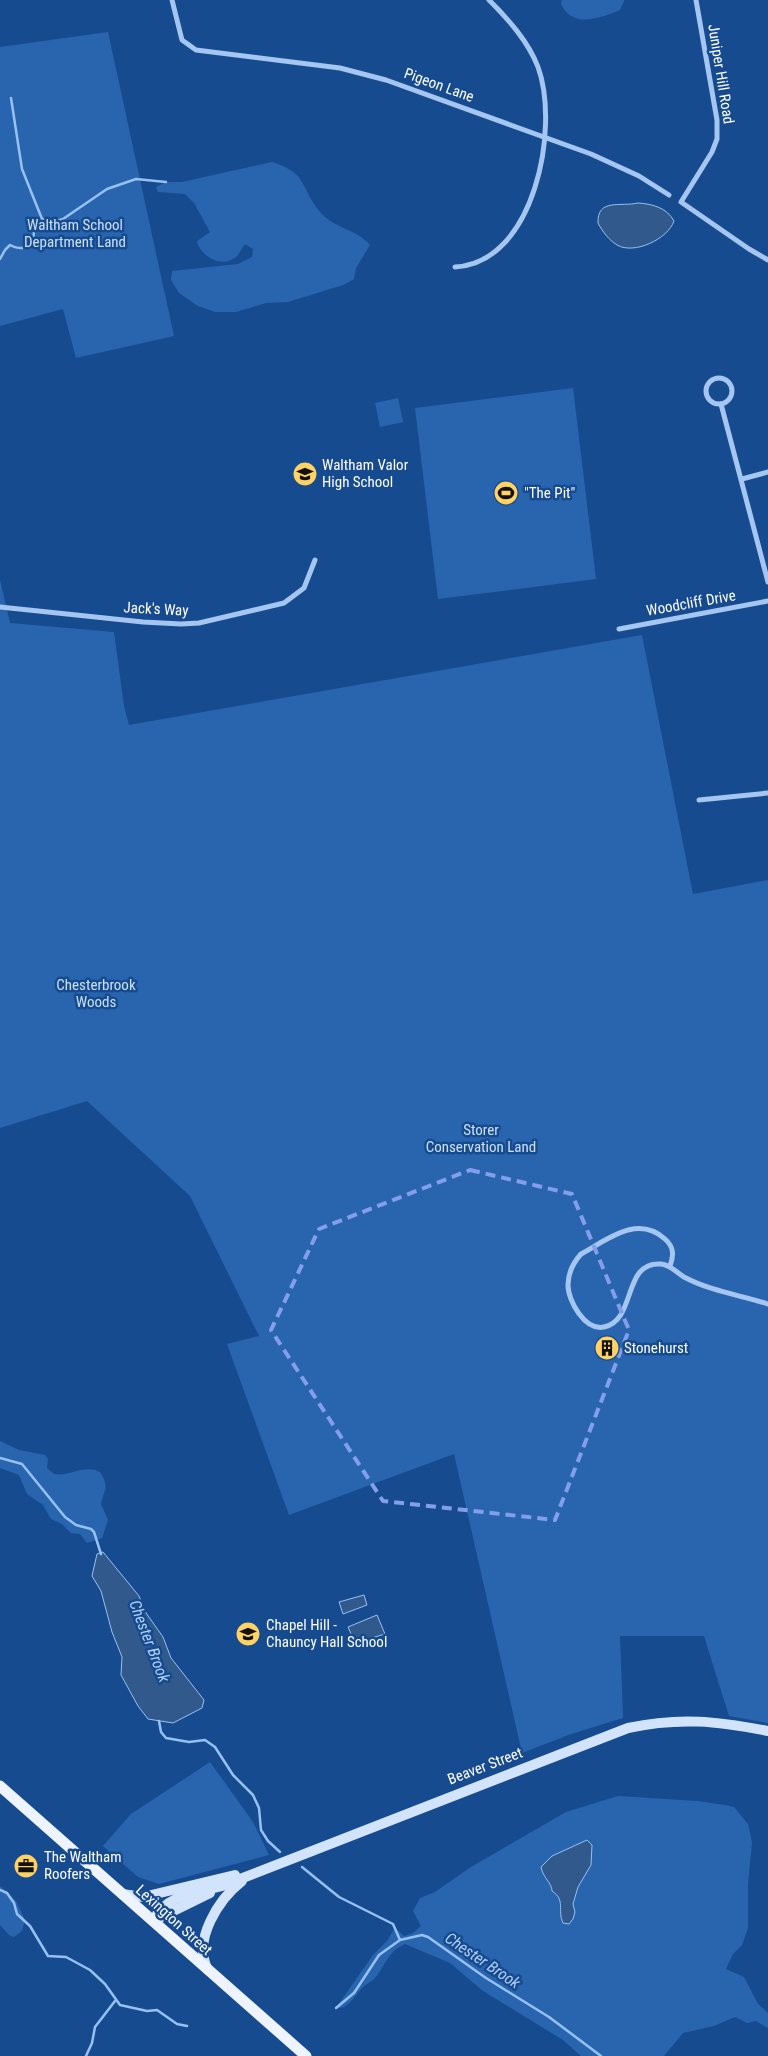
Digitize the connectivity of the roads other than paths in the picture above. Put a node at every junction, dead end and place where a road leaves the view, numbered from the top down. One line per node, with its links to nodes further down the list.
1 (172, 0): 4 (street, Pigeon Lane)
2 (489, 0): 4 (street)
3 (696, 0): 6 (street, Juniper Hill Road)
4 (545, 137): 5 (street, Pigeon Lane); 7 (street)
5 (669, 195)
6 (768, 260)
7 (455, 266)
8 (721, 404): 8 (street); 10 (street)
9 (768, 472): 10 (street)
10 (742, 479): 12 (street)
11 (315, 560): 14 (street, Jack's Way)
12 (768, 582)
13 (768, 601): 15 (street, Woodcliff Drive)
14 (0, 607)
15 (619, 629)
16 (768, 793): 17 (street)
17 (698, 800)
18 (670, 1266): 18 (street); 19 (street)
19 (768, 1304)
20 (768, 1731): 22 (main road, Beaver Street)
21 (0, 1786): 24 (main road, Lexington Street)
22 (270, 1867): 23 (main road, Beaver Street); 24 (main road)
23 (254, 1873): 25 (main road, Beaver Street); 26 (main road)
24 (122, 1894): 25 (main road, Lexington Street)
25 (153, 1921): 26 (main road, Lexington Street)
26 (210, 1973): 27 (main road, Lexington Street)
27 (306, 2056)

